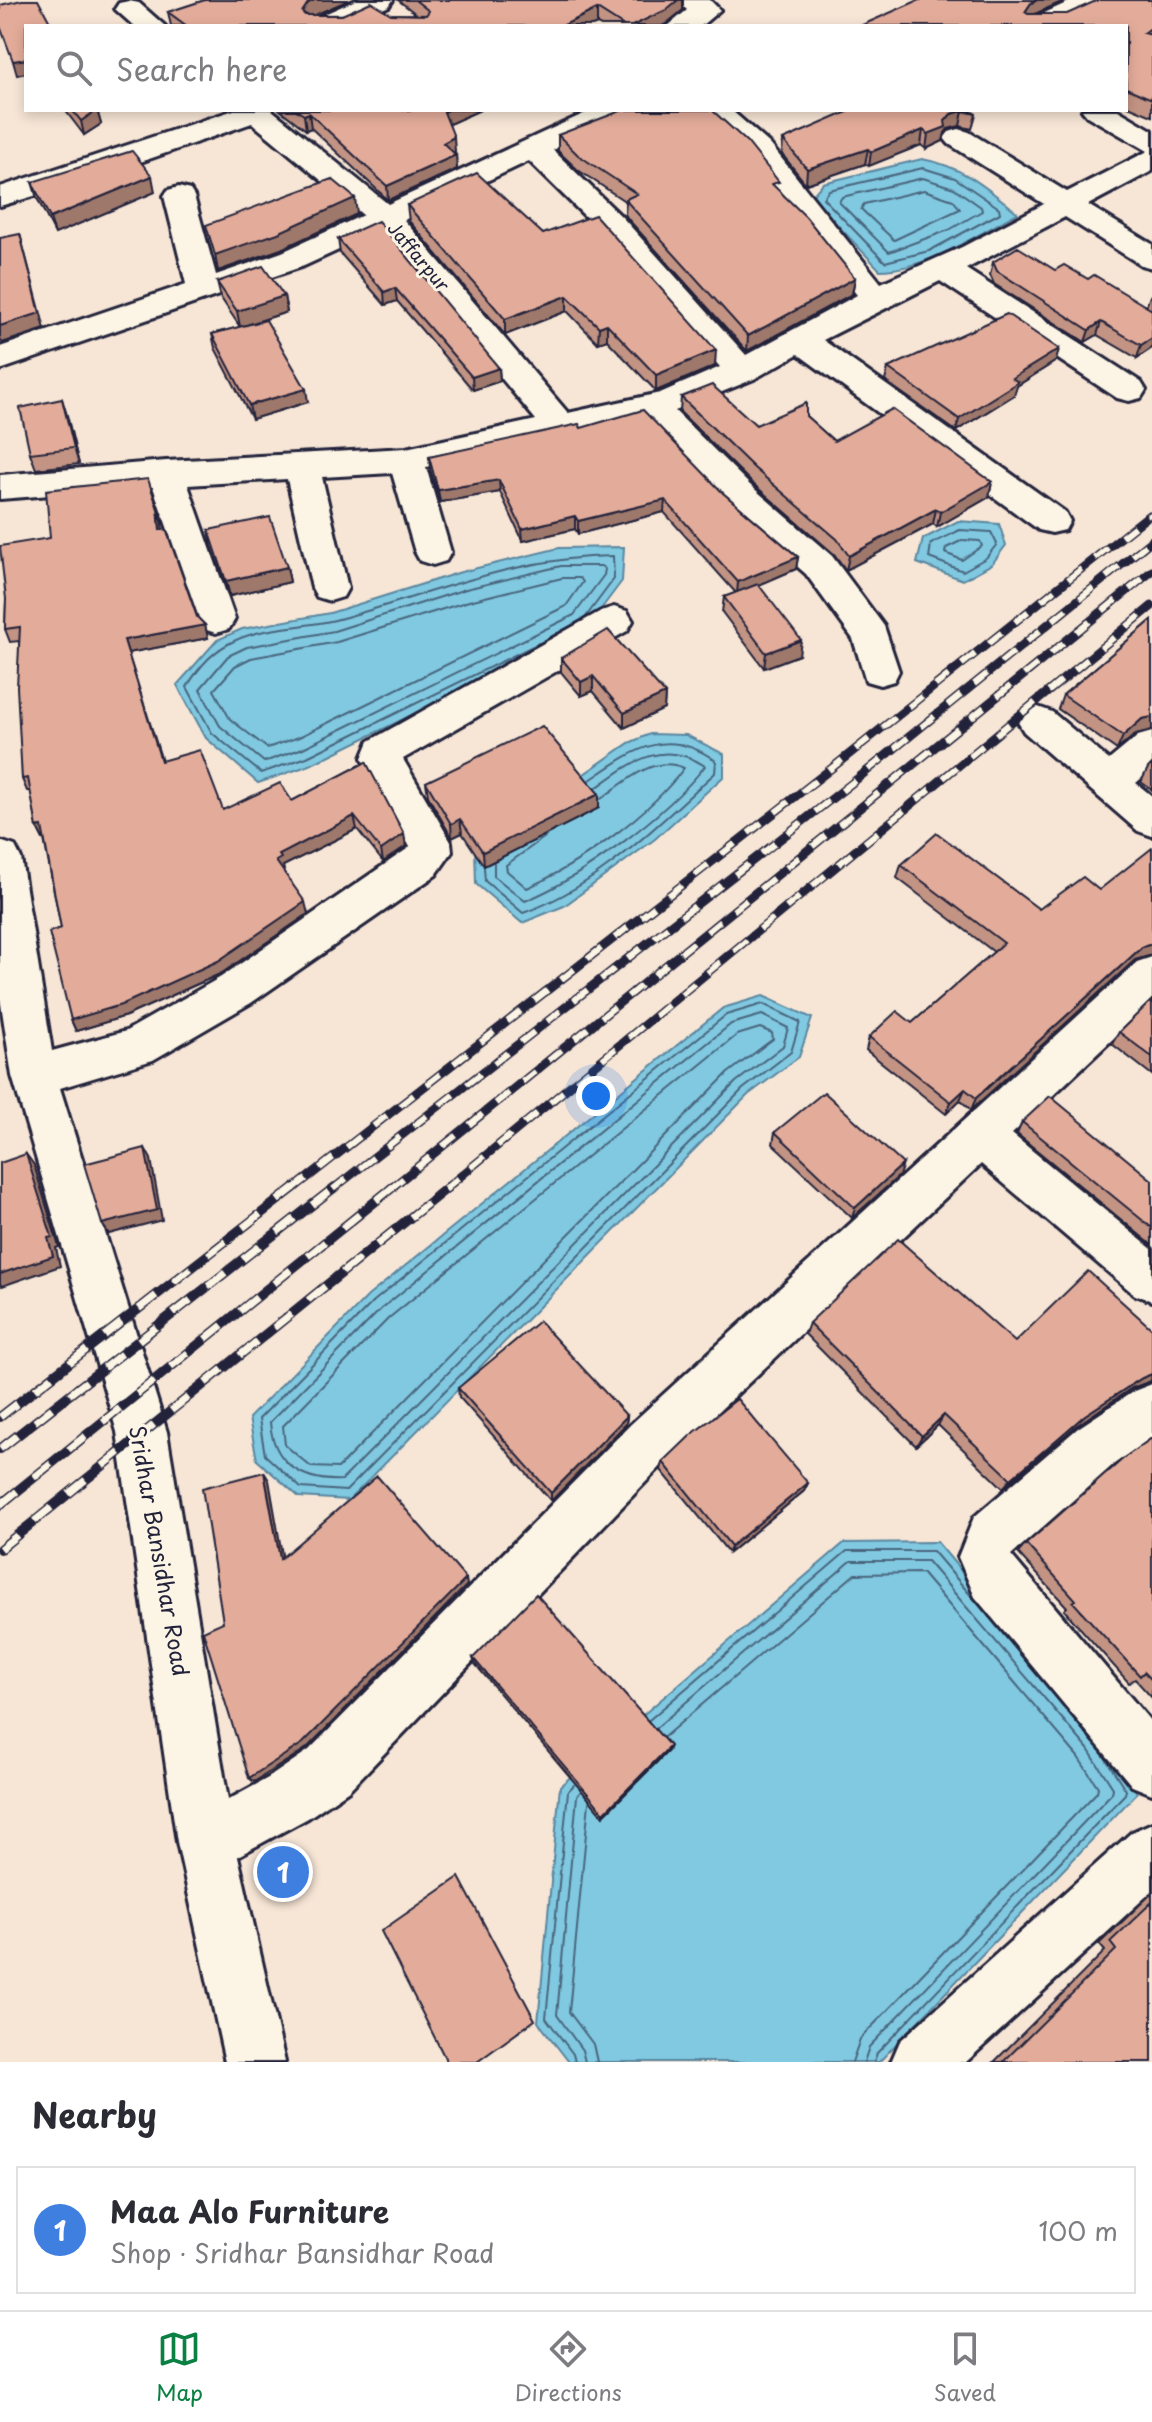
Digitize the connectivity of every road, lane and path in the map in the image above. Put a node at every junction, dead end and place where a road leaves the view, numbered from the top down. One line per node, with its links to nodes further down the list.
1 (691, 0): 5 (street)
2 (1096, 0): 6 (street)
3 (385, 7): 4 (street)
4 (328, 24)
5 (685, 24)
6 (1043, 24)
7 (252, 112): 19 (street)
8 (256, 112): 21 (street, Jaffarpur)
9 (543, 112): 13 (street)
10 (612, 112): 13 (street)
11 (716, 112): 25 (street)
12 (1100, 112): 15 (street)
13 (569, 132): 16 (street)
14 (959, 138): 20 (street)
15 (1152, 143)
16 (533, 148): 21 (street); 28 (street)
17 (1152, 159): 20 (street)
18 (179, 196): 24 (street)
19 (0, 197)
20 (1066, 205): 22 (street); 23 (street)
21 (385, 217): 24 (street); 31 (street, Jaffarpur)
22 (1152, 258)
23 (942, 268): 25 (street); 29 (street)
24 (203, 287): 27 (street)
25 (876, 298): 26 (street)
26 (799, 339): 28 (street); 36 (street)
27 (0, 359)
28 (742, 371): 30 (street)
29 (1129, 390)
30 (649, 405): 31 (street); 41 (street)
31 (560, 426): 32 (street)
32 (406, 460): 33 (street); 37 (street)
33 (302, 467): 34 (street); 38 (street)
34 (166, 473): 35 (street); 39 (street)
35 (0, 487)
36 (1052, 521)
37 (433, 552)
38 (330, 588)
39 (216, 619)
40 (614, 621): 48 (street)
41 (880, 671)
42 (1038, 722): 44 (street)
43 (1152, 747): 44 (street)
44 (1108, 783): 45 (street)
45 (1152, 820)
46 (0, 858): 48 (street, Sridhar Bansidhar Road)
47 (1152, 975): 49 (street)
48 (34, 1076): 53 (street, Sridhar Bansidhar Road)
49 (980, 1135): 50 (street); 53 (street)
50 (1152, 1279)
51 (1152, 1408): 52 (street)
52 (1152, 1766)
53 (206, 1842): 55 (street, Sridhar Bansidhar Road)
54 (1152, 1852): 56 (street)
55 (255, 2062)
56 (921, 2062)

